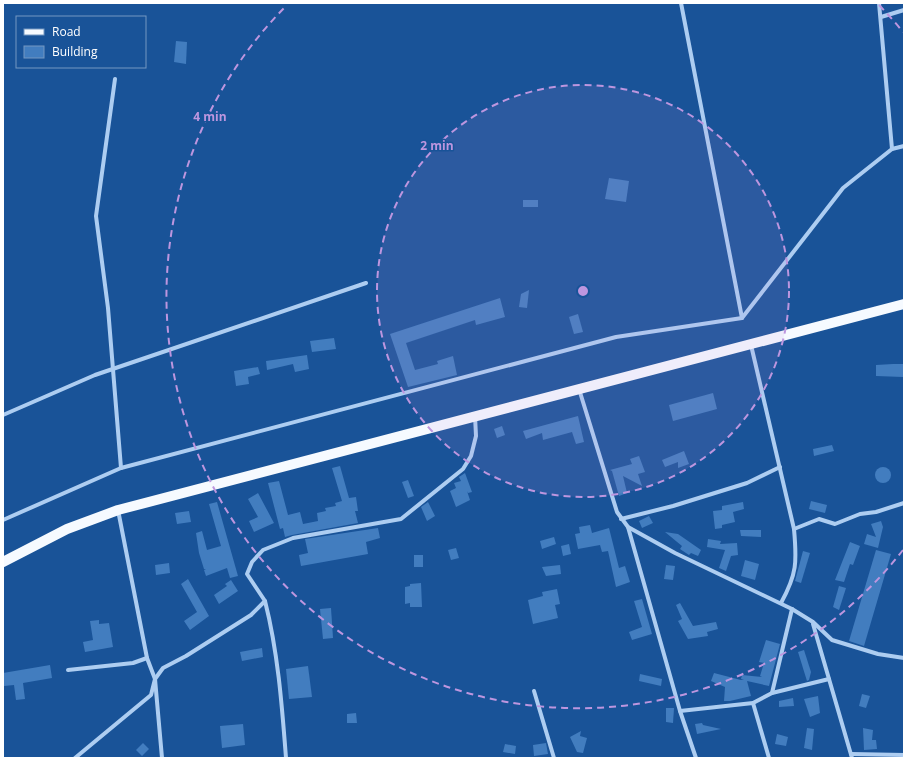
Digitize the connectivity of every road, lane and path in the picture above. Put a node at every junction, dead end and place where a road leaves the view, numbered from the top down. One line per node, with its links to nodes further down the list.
1 (682, 3): 10 (street)
2 (879, 3): 4 (street)
3 (904, 10): 4 (street)
4 (881, 17): 7 (street)
5 (115, 79): 12 (street)
6 (904, 146): 7 (street)
7 (892, 150): 10 (street)
8 (366, 283): 12 (street)
9 (904, 304): 11 (main road)
10 (742, 318): 16 (street)
11 (751, 343): 13 (main road); 17 (street)
12 (113, 369): 14 (street); 16 (street)
13 (579, 388): 15 (main road); 20 (street)
14 (3, 415)
15 (475, 416): 19 (main road); 25 (street)
16 (121, 468): 21 (street)
17 (780, 468): 20 (street); 23 (street)
18 (904, 503): 23 (street)
19 (118, 510): 24 (main road); 29 (street)
20 (621, 519): 22 (street)
21 (3, 520)
22 (628, 527): 26 (street); 37 (street)
23 (794, 529): 26 (street)
24 (3, 562)
25 (265, 601): 32 (street); 42 (street)
26 (781, 604): 27 (street)
27 (792, 609): 28 (street); 35 (street)
28 (812, 622): 30 (street); 33 (street)
29 (147, 658): 31 (street); 32 (street)
30 (904, 658)
31 (68, 670)
32 (155, 679): 40 (street); 41 (street)
33 (829, 679): 35 (street); 39 (street)
34 (534, 691): 43 (street)
35 (772, 693): 36 (street)
36 (753, 702): 37 (street); 45 (street)
37 (680, 711): 44 (street)
38 (904, 754): 39 (street)
39 (852, 756)
40 (75, 758)
41 (162, 758)
42 (286, 758)
43 (554, 758)
44 (696, 758)
45 (769, 758)

